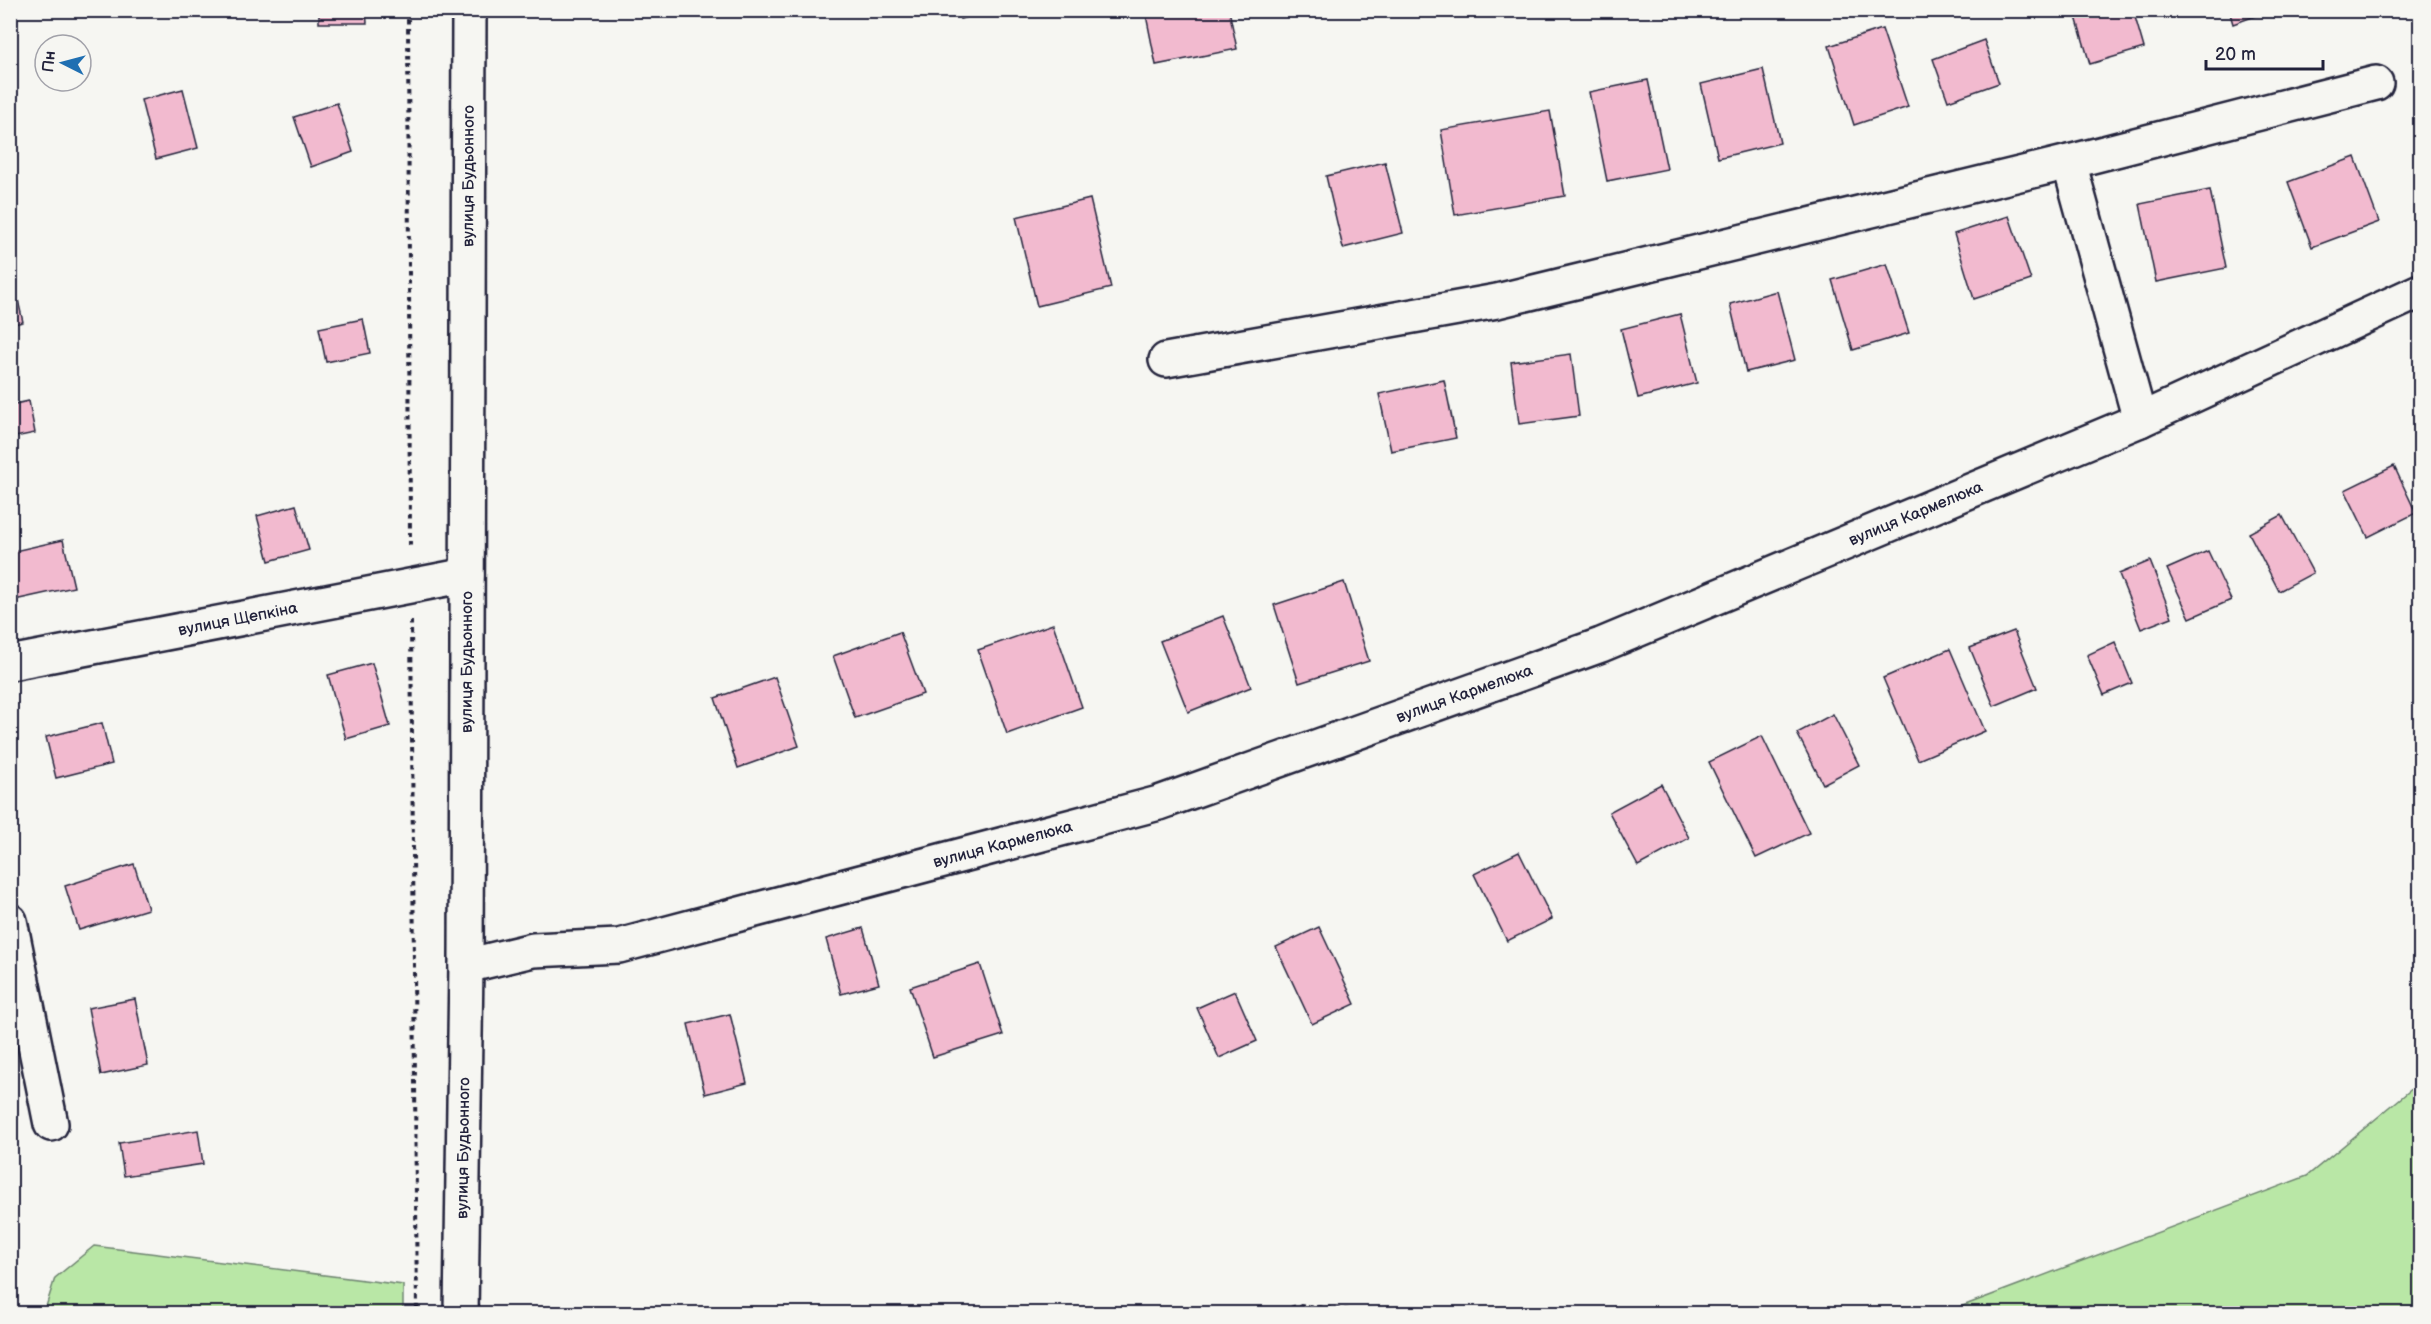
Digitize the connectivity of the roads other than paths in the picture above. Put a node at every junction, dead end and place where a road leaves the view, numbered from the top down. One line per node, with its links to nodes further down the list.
1 (469, 10): 7 (street, вулиця Будьонного)
2 (2376, 83): 3 (street)
3 (2069, 162): 5 (street); 6 (street)
4 (2421, 291): 6 (street, вулиця Кармелюка)
5 (1166, 360)
6 (2140, 420): 10 (street, вулиця Кармелюка)
7 (467, 574): 8 (street, вулиця Щепкіна); 10 (street, вулиця Будьонного)
8 (10, 663)
9 (10, 921): 11 (street)
10 (466, 966): 12 (street, вулиця Будьонного)
11 (51, 1124)
12 (461, 1314)

